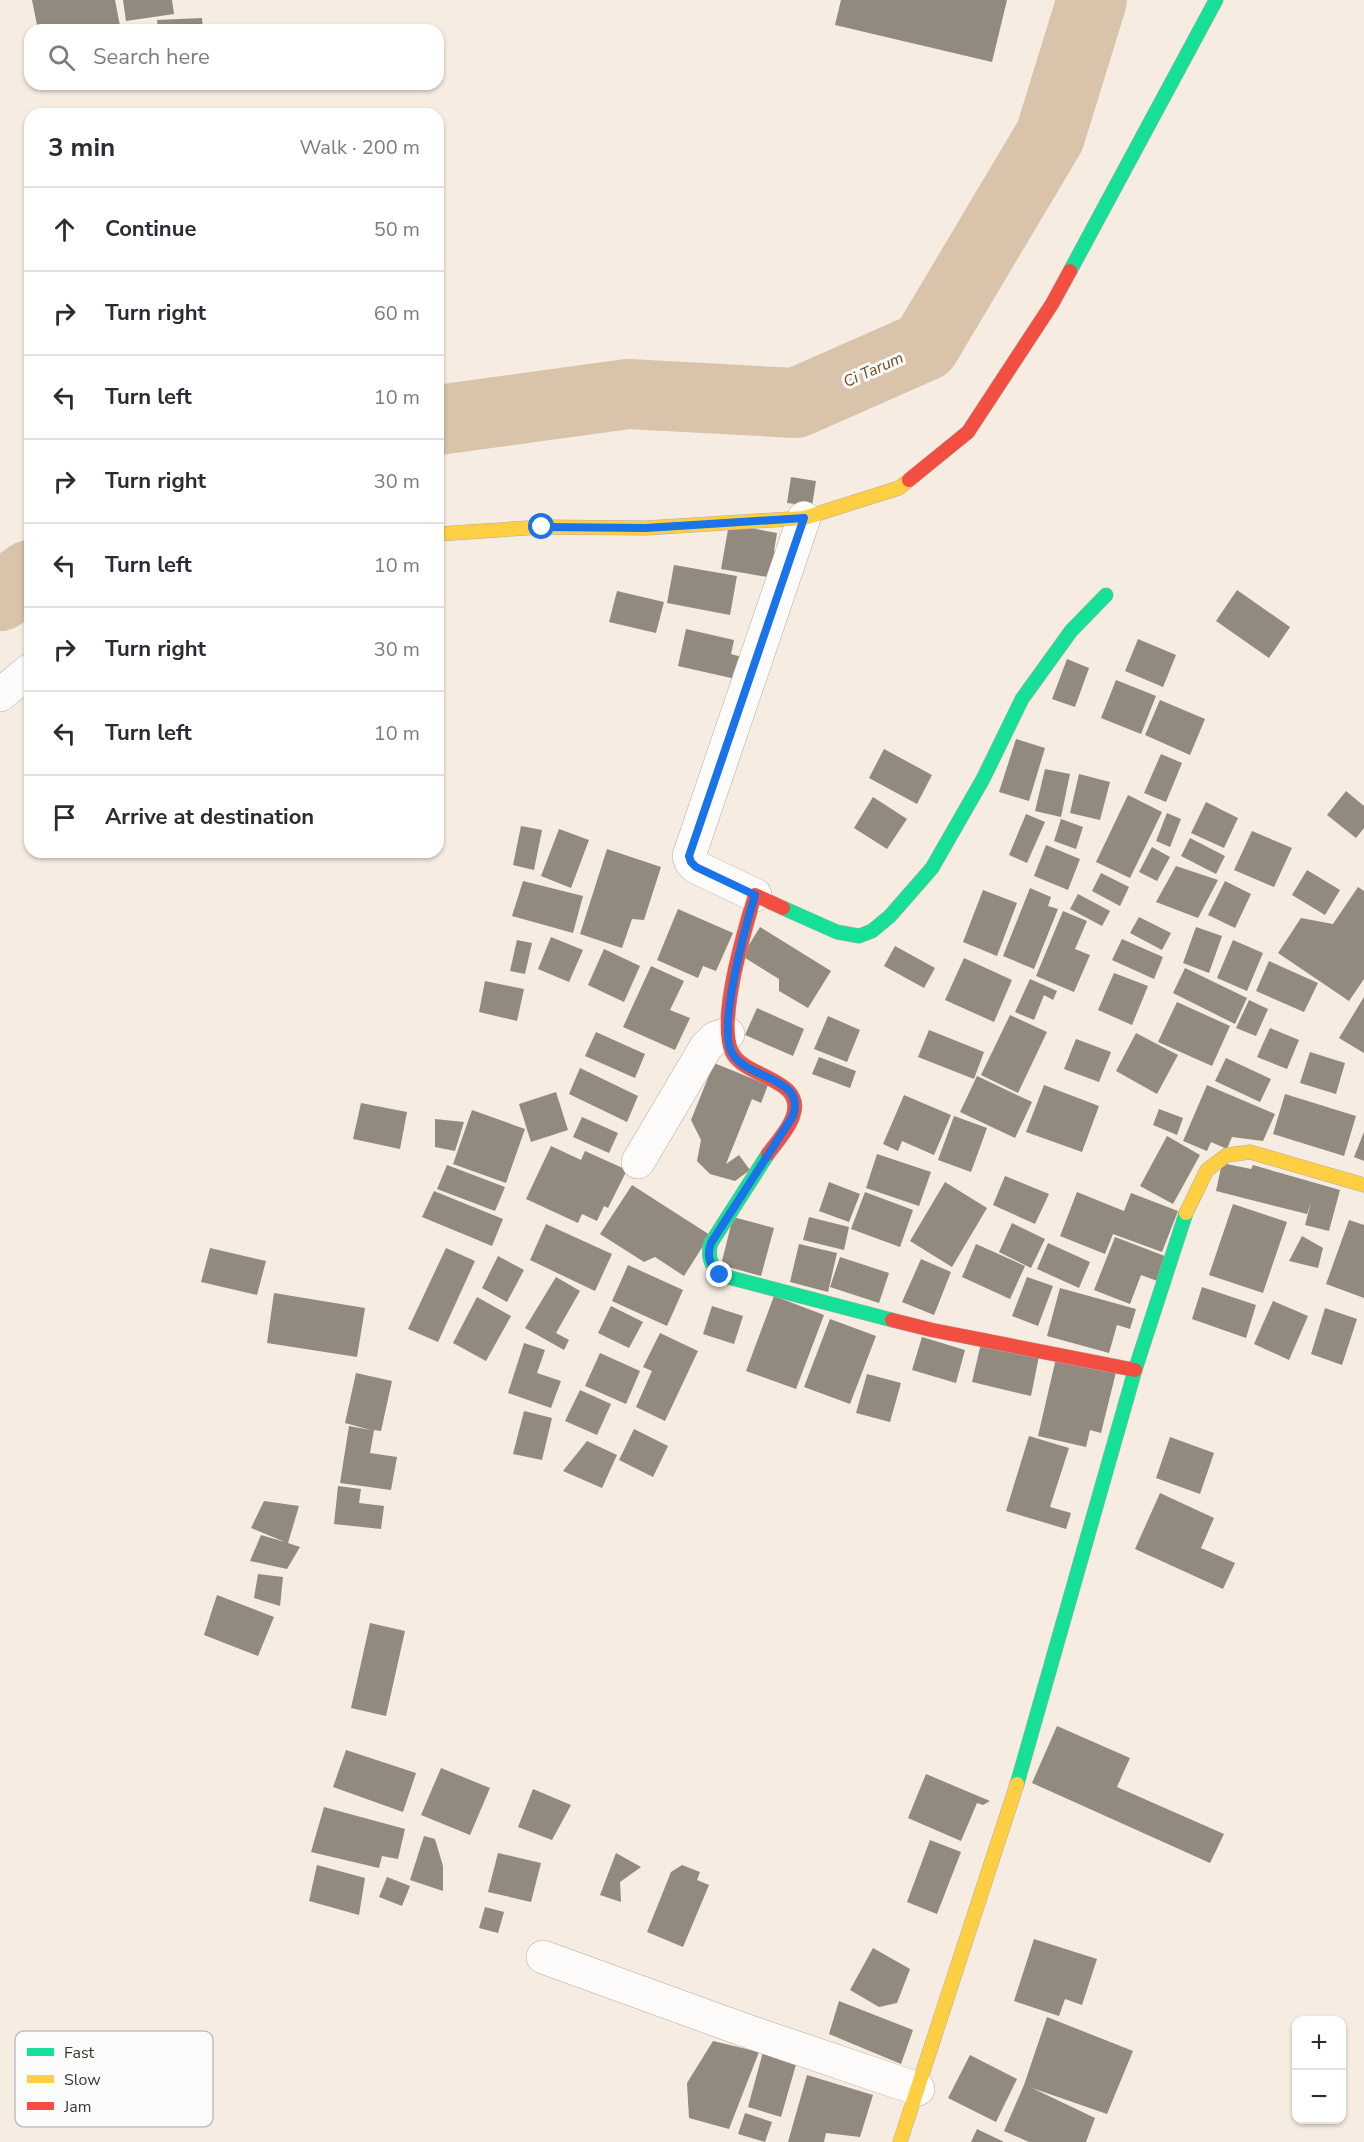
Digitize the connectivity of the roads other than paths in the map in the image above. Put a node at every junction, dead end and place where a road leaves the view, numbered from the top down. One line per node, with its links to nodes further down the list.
1 (1216, 0): 2 (street)
2 (804, 518): 3 (street); 7 (street)
3 (444, 534)
4 (1106, 595): 7 (street)
5 (24, 675): 6 (street)
6 (0, 696)
7 (755, 895): 8 (street)
8 (728, 1034): 9 (street); 11 (street)
9 (638, 1162)
10 (1364, 1185): 11 (street)
11 (1135, 1370): 13 (street)
12 (543, 1957): 13 (street)
13 (918, 2089): 14 (street)
14 (900, 2142)

